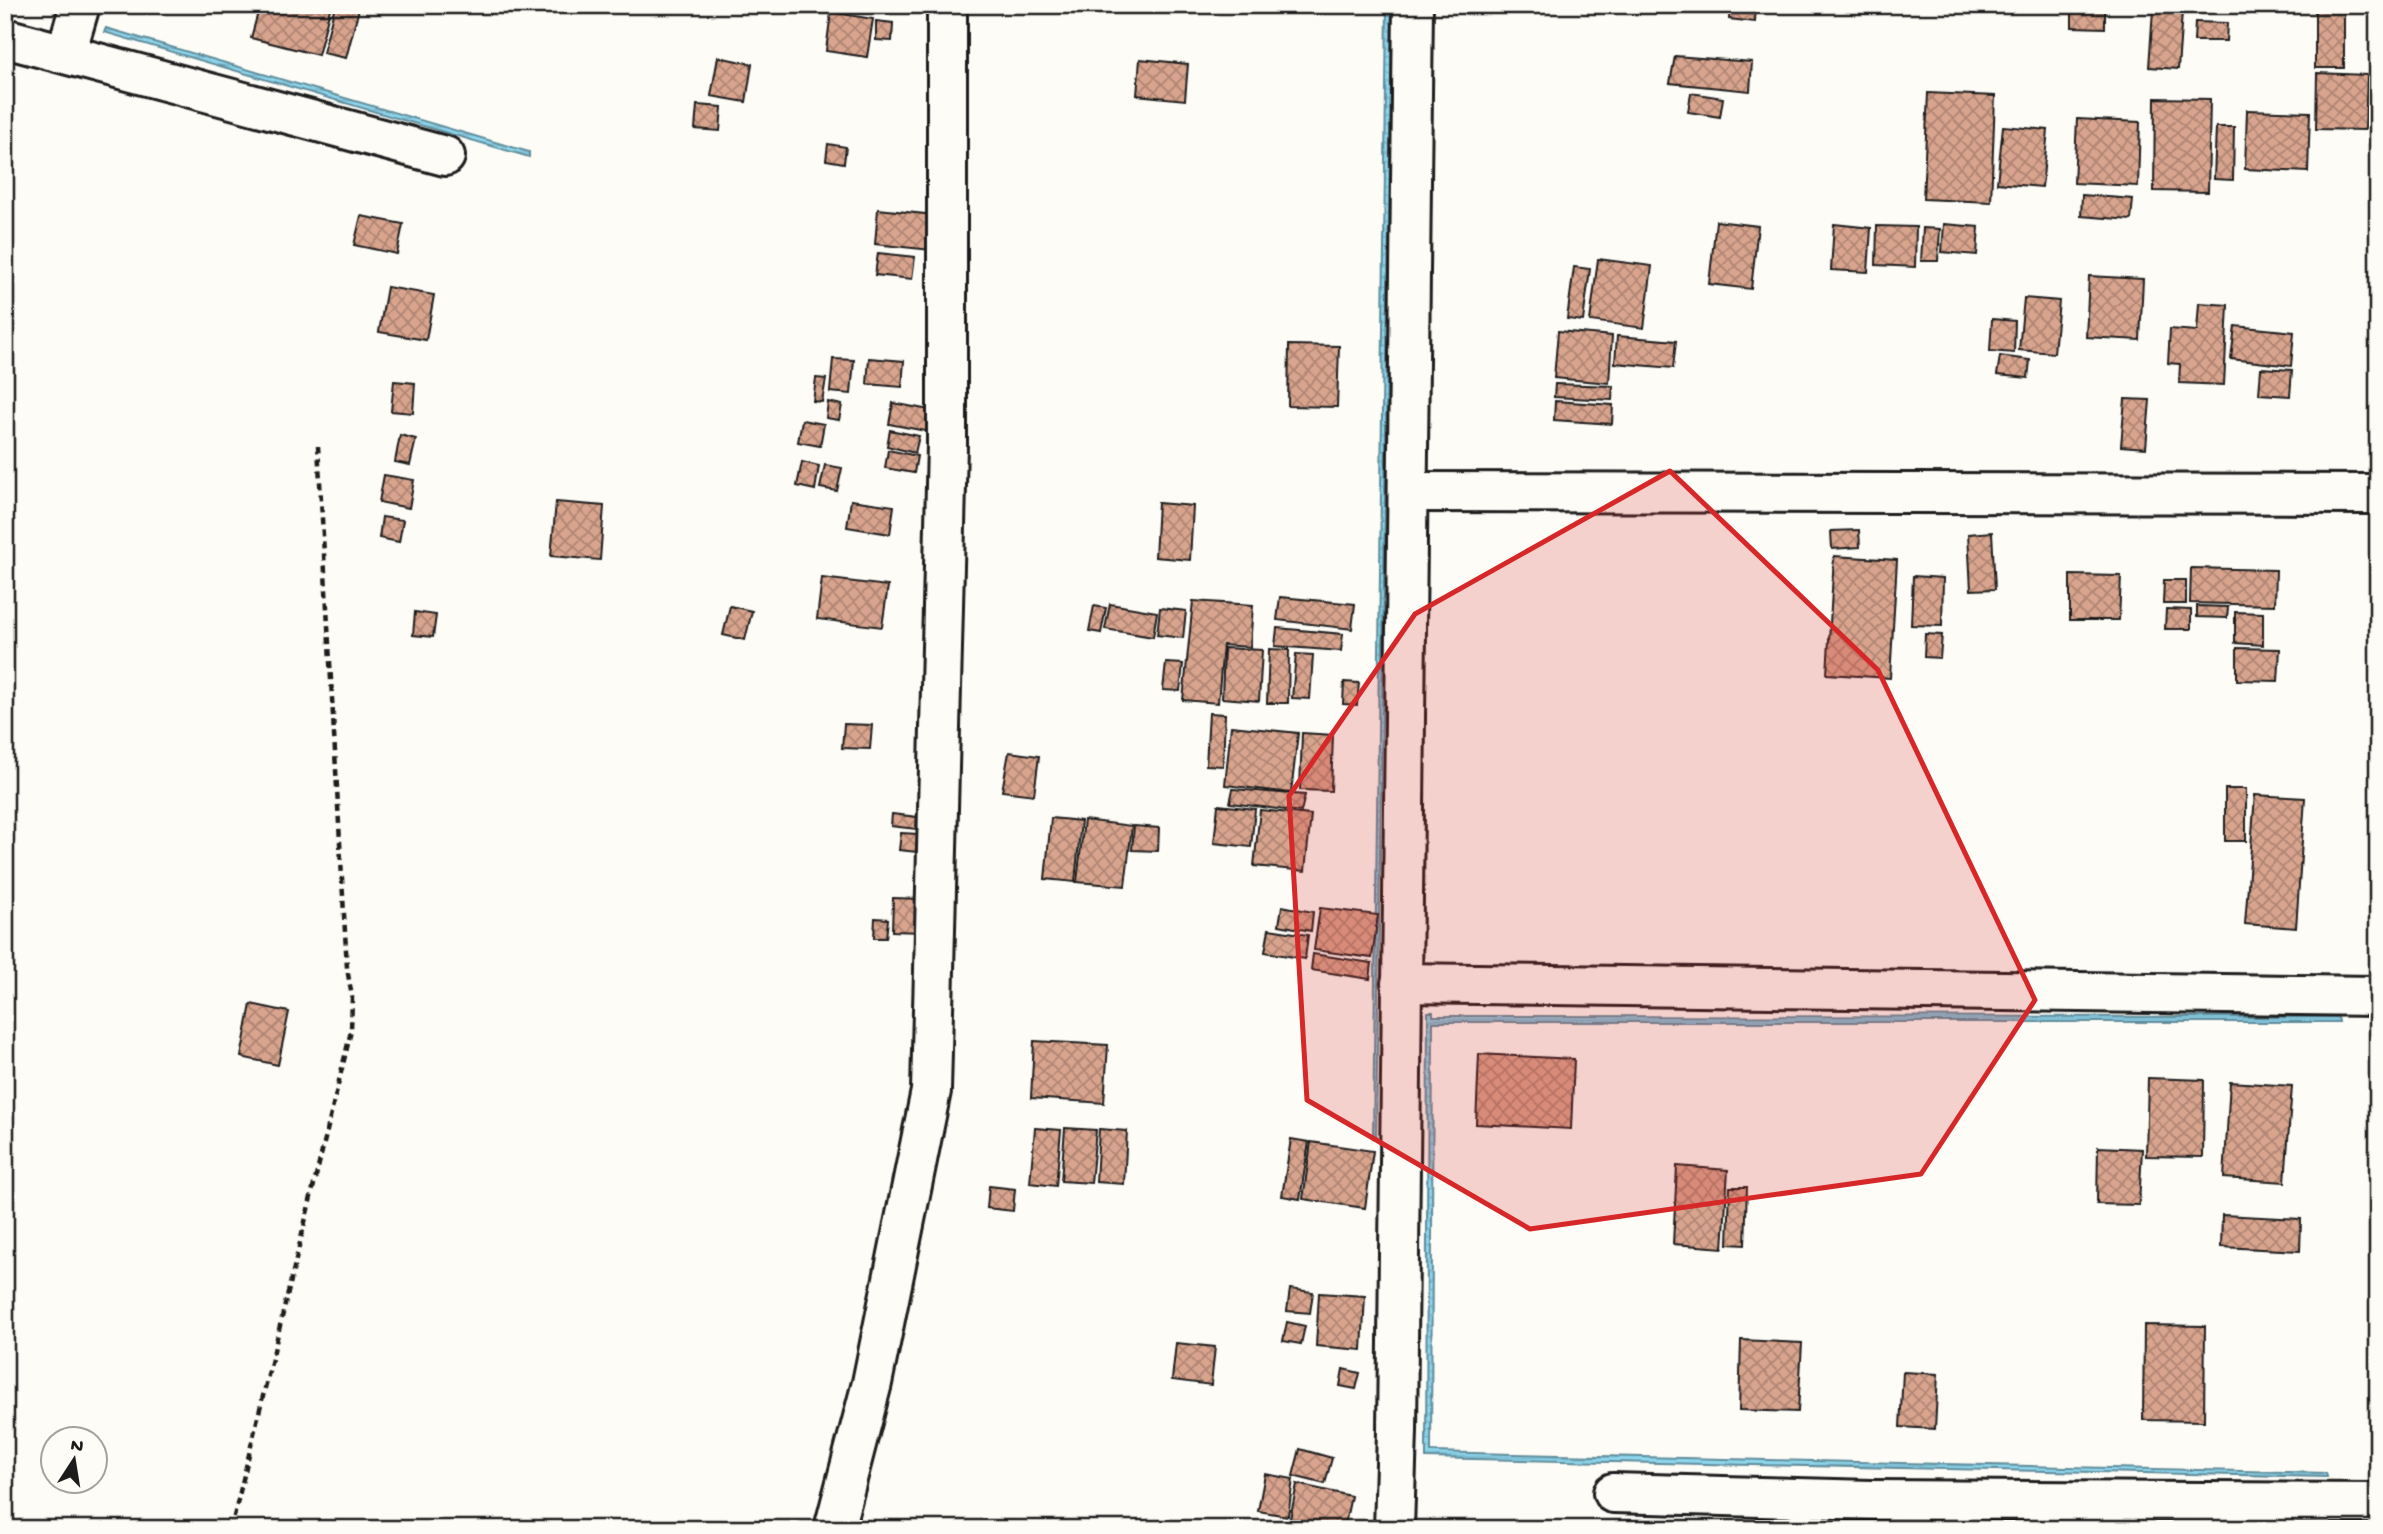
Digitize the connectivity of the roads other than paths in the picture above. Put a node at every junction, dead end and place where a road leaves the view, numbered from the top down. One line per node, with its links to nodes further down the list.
1 (80, 5): 5 (street)
2 (947, 5): 13 (street)
3 (1413, 5): 7 (street)
4 (5, 38): 5 (street)
5 (66, 53): 6 (street)
6 (445, 156)
7 (1409, 492): 8 (street); 9 (street)
8 (2378, 494)
9 (1401, 983): 10 (street); 14 (street)
10 (2378, 996)
11 (1613, 1493): 12 (street)
12 (2370, 1512)
13 (834, 1529)
14 (1394, 1529)

